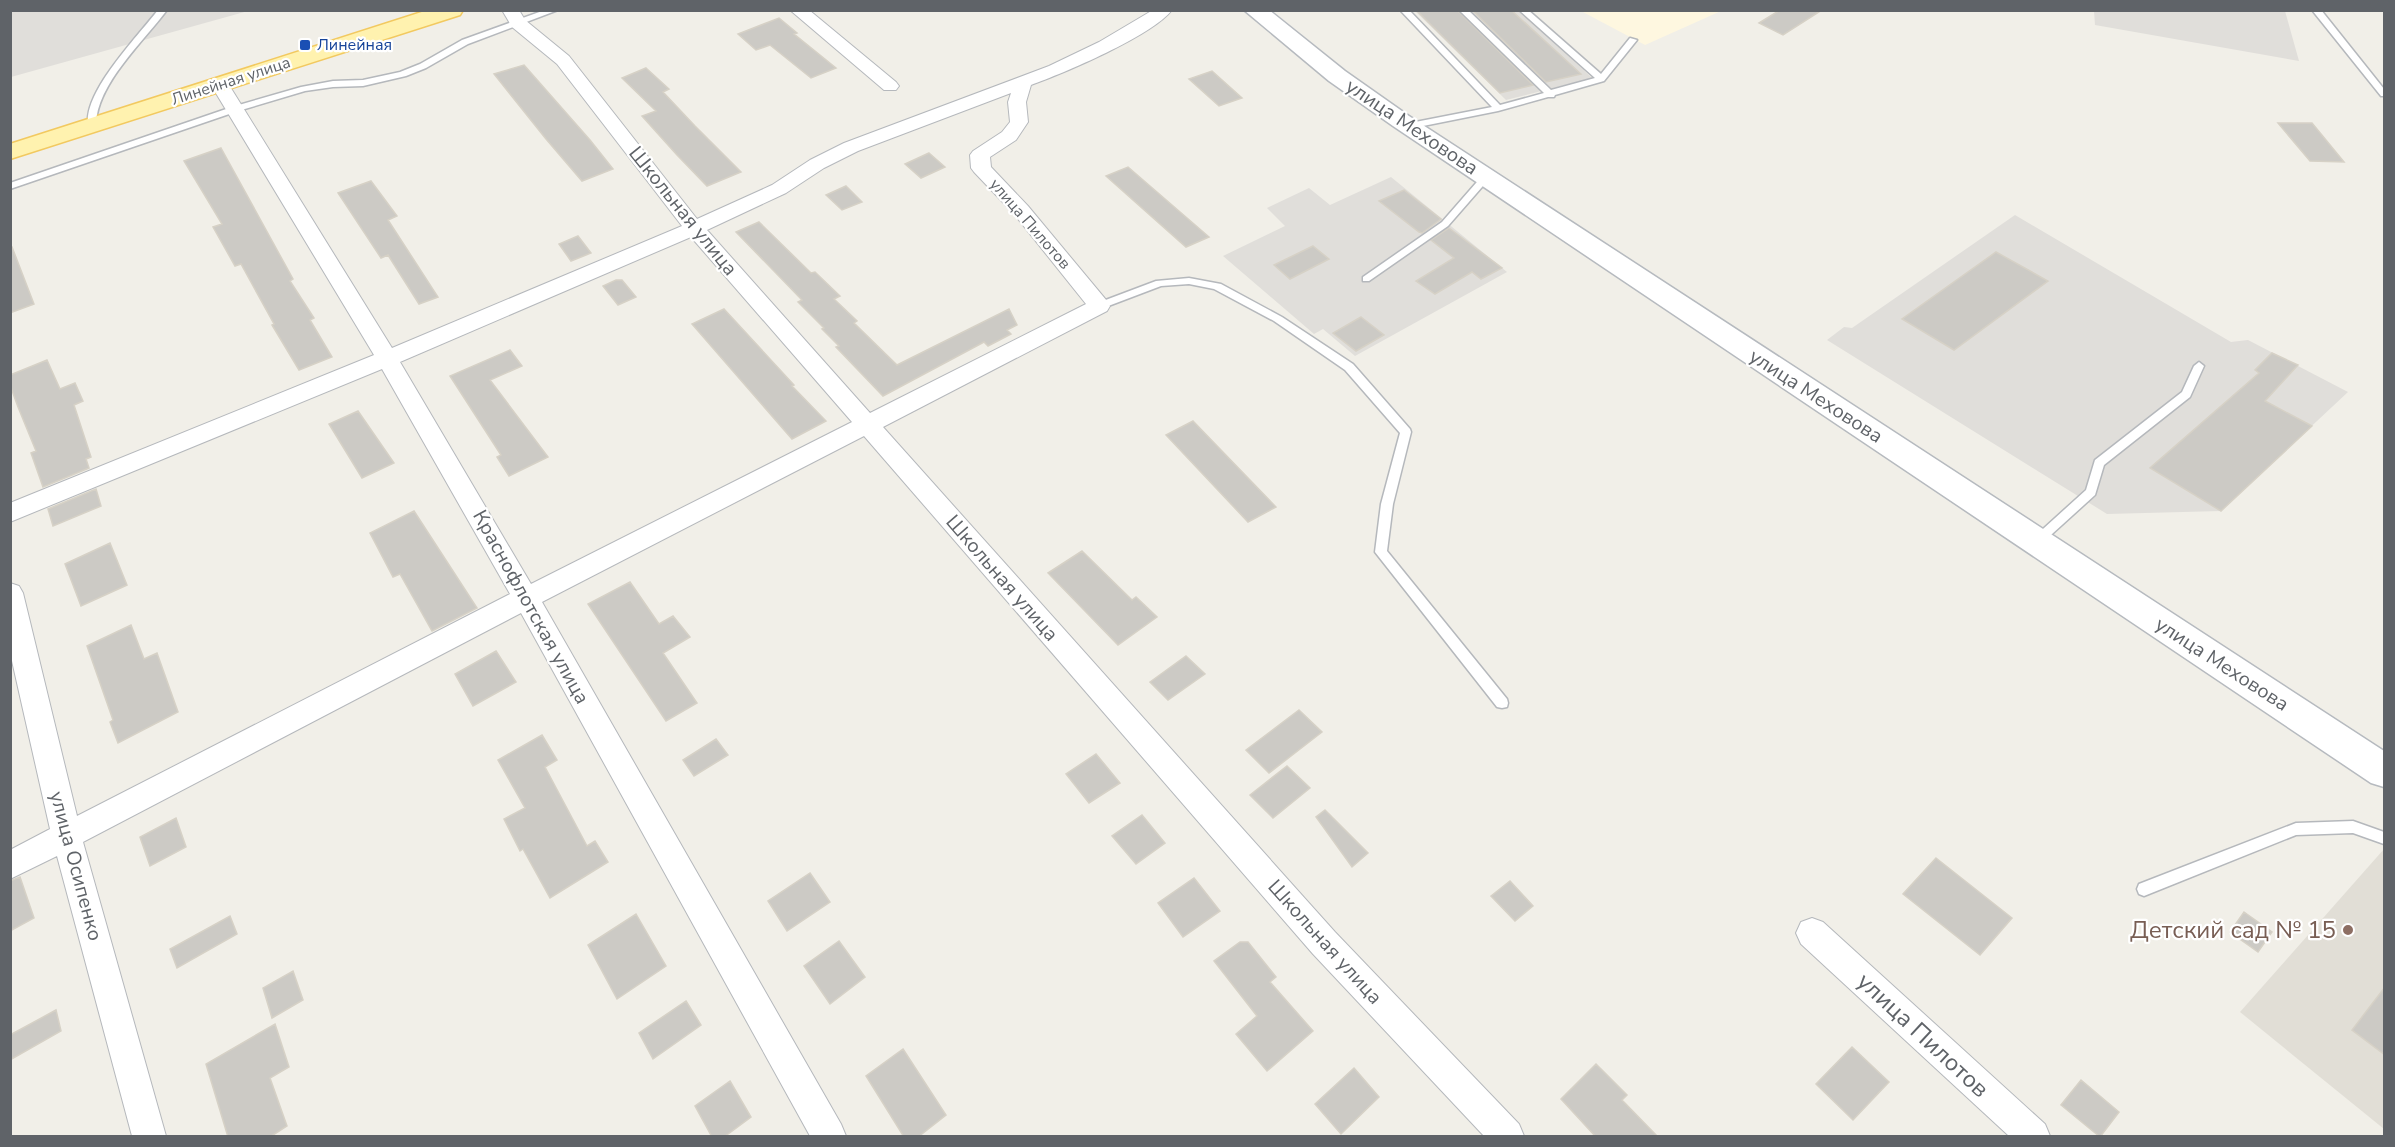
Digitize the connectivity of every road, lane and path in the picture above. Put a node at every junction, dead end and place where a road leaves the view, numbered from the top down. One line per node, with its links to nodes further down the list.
1 (163, 10): 21 (lane)
2 (452, 10): 15 (main road, Линейная улица)
3 (554, 10): 11 (lane)
4 (798, 10): 16 (street)
5 (1164, 10): 14 (street)
6 (1255, 10): 22 (street, улица Меховова)
7 (1404, 10): 19 (lane)
8 (1463, 10): 18 (lane)
9 (1523, 10): 13 (lane)
10 (2316, 10): 17 (lane)
11 (514, 16): 20 (lane); 26 (street, Школьная улица)
12 (1633, 40): 13 (lane)
13 (1601, 80): 18 (lane)
14 (1023, 83): 26 (street); 28 (street, улица Пилотов)
15 (220, 84): 20 (street, Краснофлотская улица); 21 (main road, Линейная улица)
16 (890, 87)
17 (2385, 94)
18 (1551, 95): 19 (lane)
19 (1498, 108): 22 (lane)
20 (235, 109): 25 (lane); 29 (street, Краснофлотская улица)
21 (92, 126): 23 (main road, Линейная улица)
22 (1408, 126): 24 (street, улица Меховова)
23 (10, 152)
24 (1486, 177): 27 (lane); 33 (street, улица Меховова)
25 (10, 186)
26 (694, 228): 29 (street); 31 (street, Школьная улица)
27 (1366, 279)
28 (1099, 306): 31 (street); 36 (lane)
29 (388, 358): 32 (street); 35 (street, Краснофлотская улица)
30 (2199, 366): 33 (lane)
31 (868, 425): 35 (street); 45 (street, Школьная улица)
32 (10, 513)
33 (2037, 541): 37 (street, улица Меховова)
34 (10, 593): 38 (street, улица Осипенко)
35 (527, 598): 38 (street); 44 (street, Краснофлотская улица)
36 (1502, 703)
37 (2385, 771)
38 (67, 837): 40 (street); 43 (street, улица Осипенко)
39 (2385, 838): 41 (lane)
40 (10, 865)
41 (2144, 889)
42 (1812, 933): 46 (street, улица Пилотов)
43 (149, 1137)
44 (829, 1137)
45 (1507, 1137)
46 (2033, 1137)

